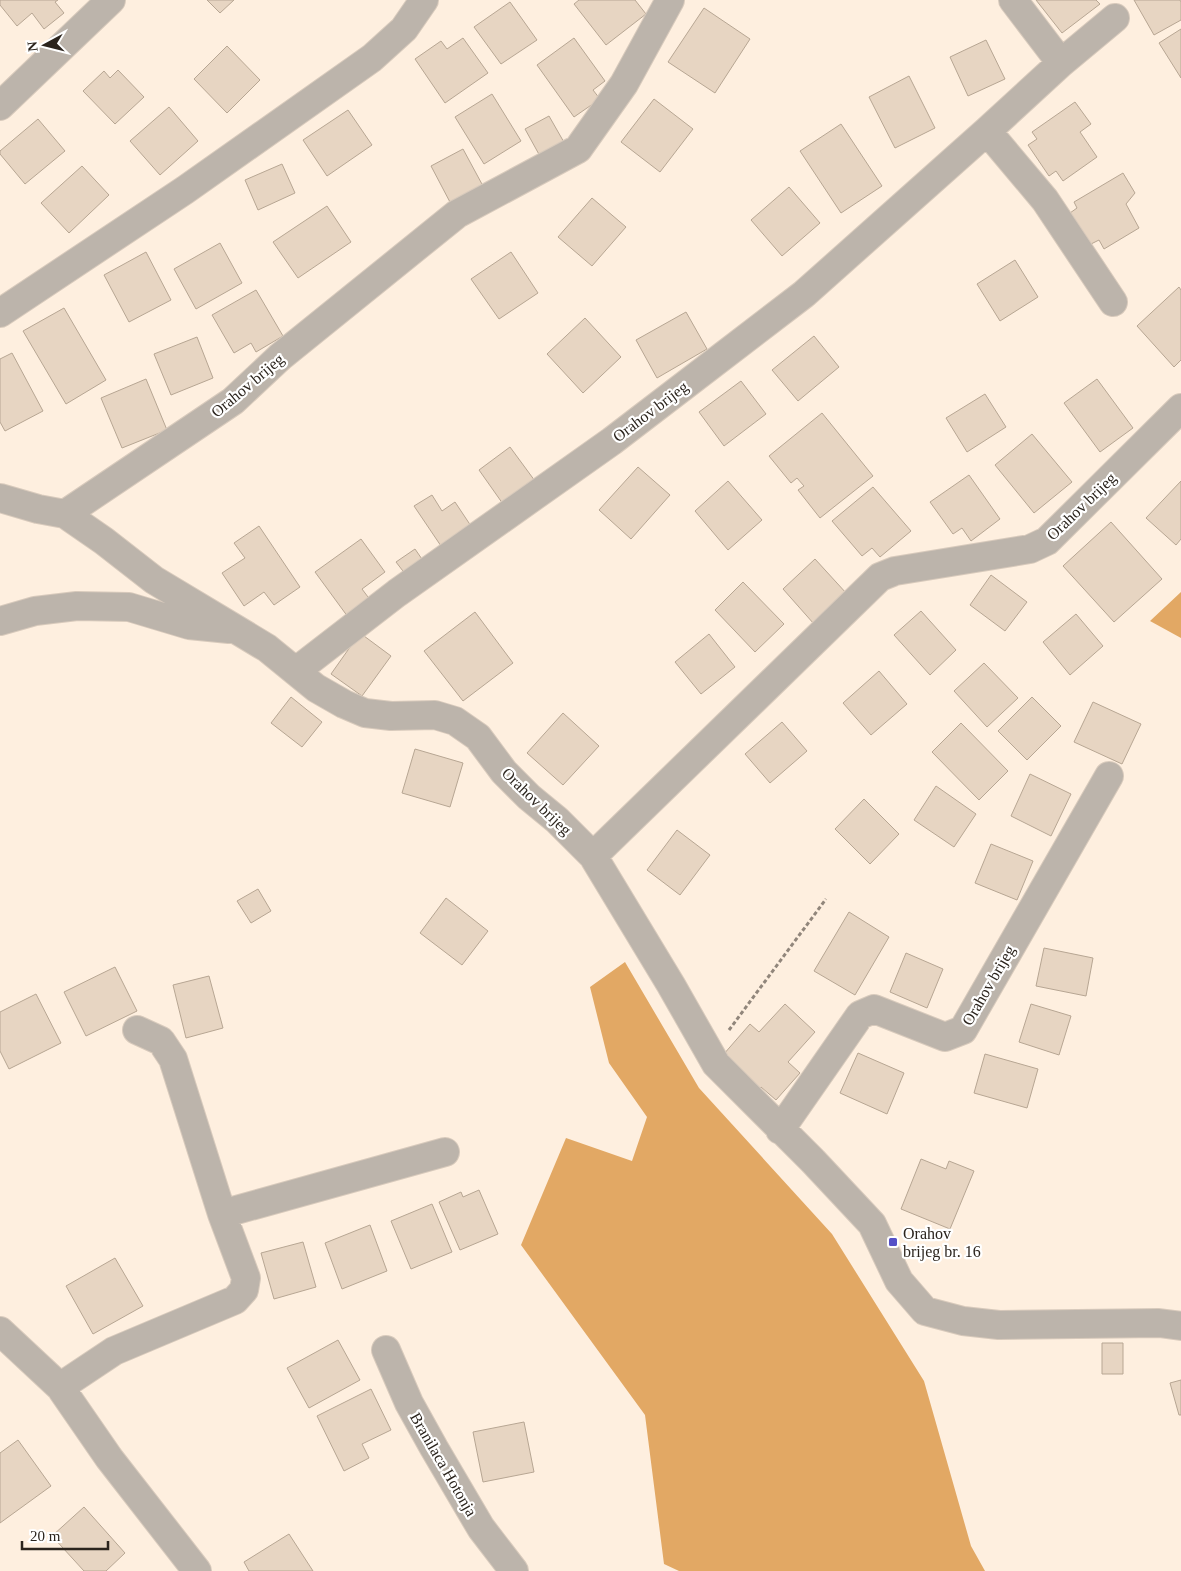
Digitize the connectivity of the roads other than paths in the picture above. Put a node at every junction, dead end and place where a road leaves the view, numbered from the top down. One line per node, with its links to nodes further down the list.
1 (111, 0): 7 (street)
2 (424, 0): 10 (street)
3 (670, 0): 13 (street, Orahov brijeg)
4 (1012, 0): 6 (street)
5 (1115, 18): 6 (street, Orahov brijeg)
6 (1060, 63): 8 (street, Orahov brijeg)
7 (0, 106)
8 (988, 131): 9 (street); 16 (street, Orahov brijeg)
9 (1113, 302)
10 (0, 313)
11 (1181, 408): 18 (street, Orahov brijeg)
12 (0, 498): 13 (street, Orahov brijeg)
13 (65, 514): 15 (street, Orahov brijeg)
14 (0, 621): 15 (street, Orahov brijeg)
15 (238, 630): 16 (street, Orahov brijeg)
16 (296, 670): 18 (street, Orahov brijeg)
17 (1108, 776): 20 (street, Orahov brijeg)
18 (593, 856): 20 (street, Orahov brijeg)
19 (136, 1030): 22 (street)
20 (780, 1130): 23 (street, Orahov brijeg)
21 (445, 1152): 22 (street)
22 (222, 1214): 26 (street)
23 (1181, 1326)
24 (0, 1331): 26 (street)
25 (386, 1350): 28 (street, Branilaca Hotonja)
26 (60, 1387): 27 (street)
27 (197, 1571)
28 (514, 1571)

